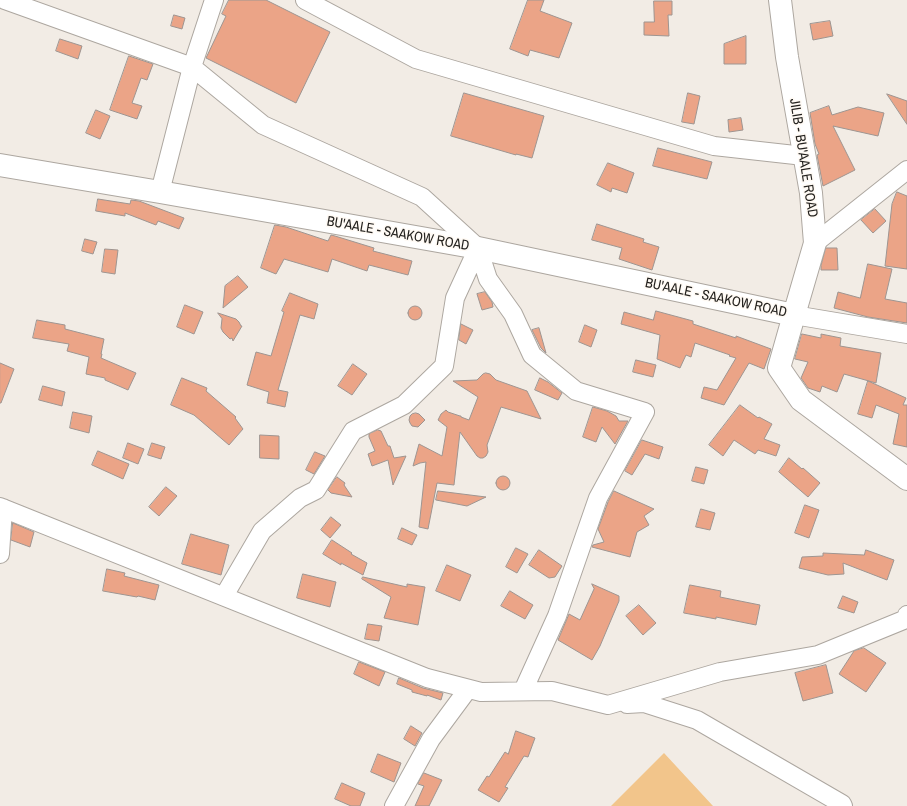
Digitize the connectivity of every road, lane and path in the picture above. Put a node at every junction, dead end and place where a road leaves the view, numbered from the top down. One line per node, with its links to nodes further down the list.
1 (5, 0): 5 (street)
2 (214, 0): 5 (street)
3 (305, 0): 6 (street)
4 (780, 0): 6 (main road, JILIB - BU'AALE ROAD)
5 (192, 67): 9 (street); 11 (street)
6 (804, 156): 10 (main road, JILIB - BU'AALE ROAD)
7 (0, 165): 9 (main road, BU'AALE - SAAKOW ROAD)
8 (907, 170): 10 (street)
9 (160, 192): 11 (main road, BU'AALE - SAAKOW ROAD)
10 (815, 243): 12 (main road, JILIB - BU'AALE ROAD)
11 (478, 248): 12 (main road, BU'AALE - SAAKOW ROAD); 17 (street); 20 (street)
12 (794, 315): 13 (street); 14 (main road, JILIB - BU'AALE ROAD)
13 (907, 334)
14 (907, 479)
15 (2, 507): 16 (street); 17 (street)
16 (0, 554)
17 (224, 596): 19 (street)
18 (907, 615): 21 (street)
19 (468, 689): 20 (street); 22 (street)
20 (523, 691): 21 (street)
21 (608, 705): 23 (street)
22 (394, 806)
23 (843, 806)

